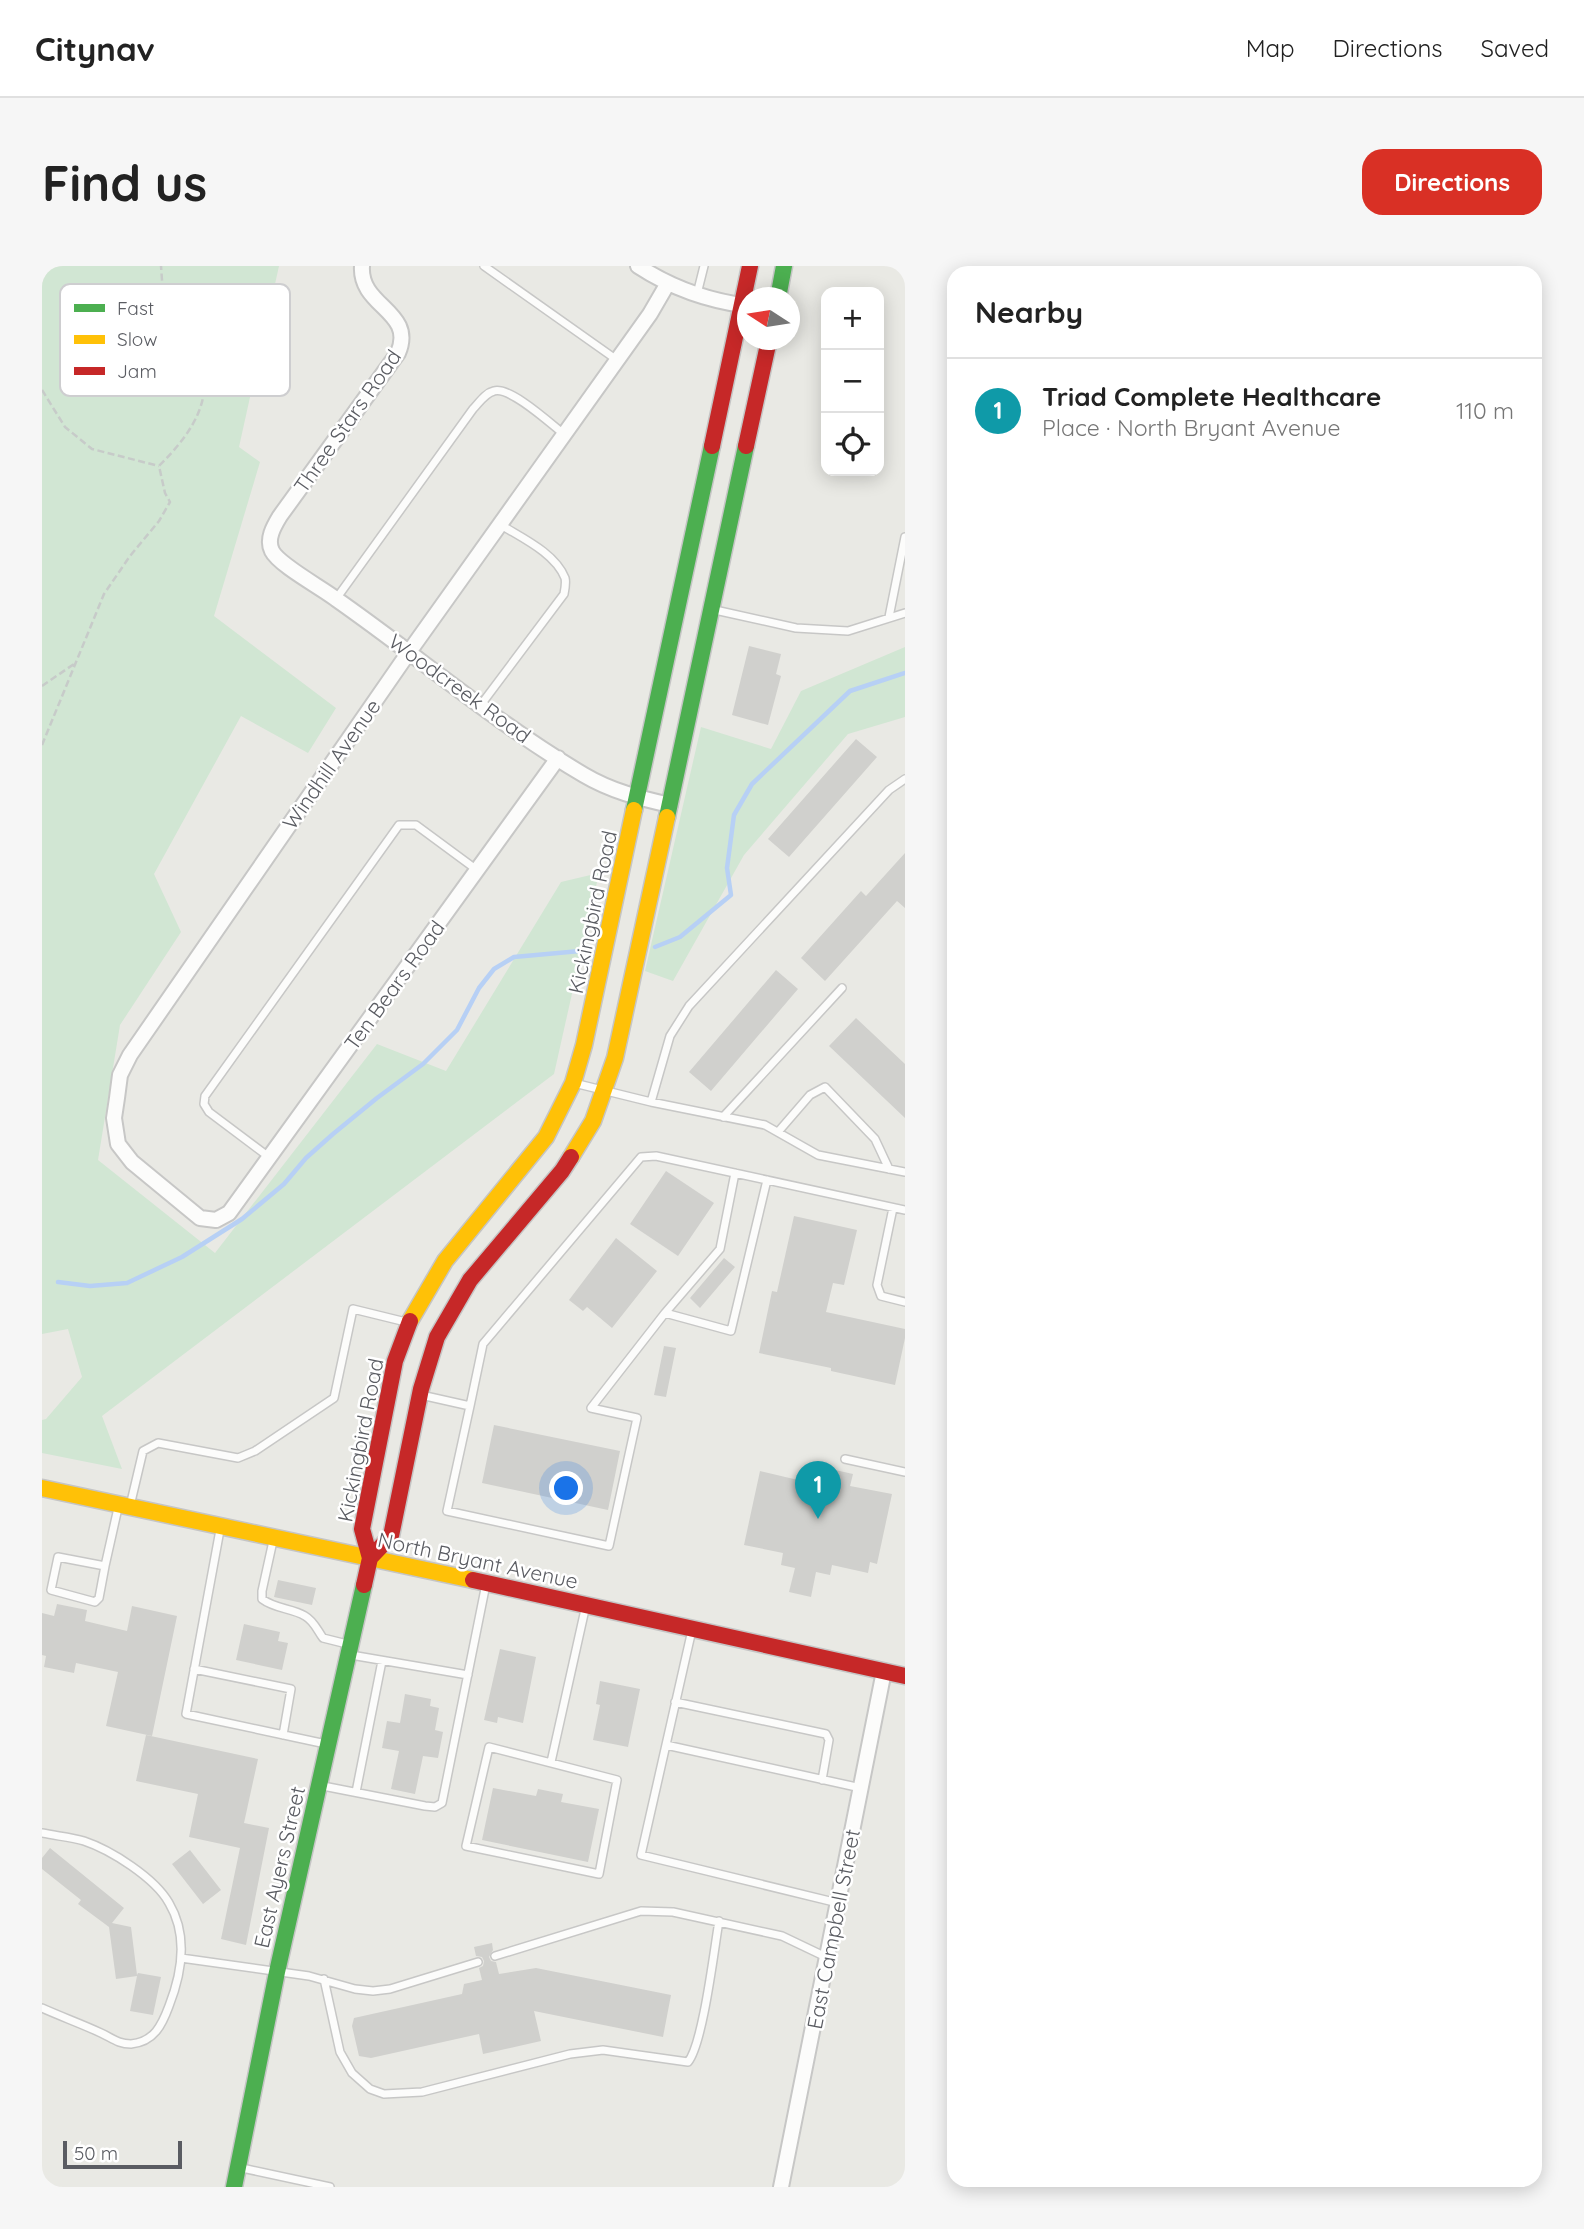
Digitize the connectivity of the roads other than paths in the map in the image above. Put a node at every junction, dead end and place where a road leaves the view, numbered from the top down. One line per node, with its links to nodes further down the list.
1 (362, 266): 19 (street, Three Stars Road)
2 (484, 266): 14 (lane)
3 (638, 266): 7 (street)
4 (704, 266): 10 (lane)
5 (750, 266): 8 (street, Kickingbird Road)
6 (784, 266): 9 (street)
7 (668, 284): 10 (street); 14 (street, Windhill Avenue)
8 (747, 287)
9 (780, 287)
10 (697, 295): 11 (street)
11 (737, 304)
12 (738, 350): 17 (street, Kickingbird Road)
13 (766, 350): 17 (street, Kickingbird Road)
14 (618, 360): 15 (street, Windhill Avenue)
15 (565, 435): 16 (street, Windhill Avenue); 20 (lane)
16 (501, 525): 25 (street, Windhill Avenue); 26 (lane)
17 (710, 535): 21 (street, Kickingbird Road); 24 (street, Kickingbird Road)
18 (905, 537): 23 (lane)
19 (270, 542): 20 (street, Woodcreek Road)
20 (336, 598): 25 (street, Woodcreek Road)
21 (712, 609): 23 (lane); 24 (street, Kickingbird Road)
22 (905, 612): 23 (lane)
23 (890, 617)
24 (685, 650): 29 (street, Kickingbird Road); 30 (street, Kickingbird Road)
25 (409, 652): 26 (street, Woodcreek Road); 45 (street, Windhill Avenue)
26 (480, 706): 27 (street, Woodcreek Road)
27 (558, 758): 29 (street, Woodcreek Road); 31 (street, Ten Bears Road)
28 (905, 779): 35 (lane)
29 (638, 797): 30 (street, Woodcreek Road); 33 (street, Kickingbird Road)
30 (670, 804): 34 (street, Kickingbird Road)
31 (477, 870): 38 (street, Ten Bears Road); 38 (lane)
32 (842, 988): 36 (lane)
33 (573, 1083): 34 (lane); 48 (street, Kickingbird Road)
34 (605, 1091): 35 (lane); 49 (street, Kickingbird Road)
35 (651, 1102): 36 (lane)
36 (723, 1116): 37 (lane)
37 (778, 1132): 39 (lane); 39 (lane)
38 (270, 1157): 45 (street, Ten Bears Road)
39 (889, 1169): 40 (lane)
40 (905, 1172)
41 (735, 1173): 42 (lane); 47 (lane); 50 (lane)
42 (766, 1180): 43 (lane); 47 (lane)
43 (893, 1208): 44 (lane); 46 (lane)
44 (905, 1210)
45 (229, 1213)
46 (905, 1302)
47 (665, 1313): 50 (lane)
48 (409, 1323): 54 (lane); 57 (street, Kickingbird Road)
49 (420, 1395): 50 (lane); 57 (street, Kickingbird Road)
50 (470, 1406)
51 (845, 1460): 52 (lane)
52 (905, 1472)
53 (42, 1488): 54 (street, North Bryant Avenue)
54 (125, 1505): 55 (street, North Bryant Avenue); 58 (lane)
55 (221, 1526): 56 (street, North Bryant Avenue); 64 (lane)
56 (274, 1537): 57 (street, North Bryant Avenue); 62 (lane)
57 (370, 1558): 59 (street, North Bryant Avenue); 62 (street, East Ayers Street)
58 (105, 1566): 58 (lane)
59 (486, 1583): 60 (street, North Bryant Avenue); 66 (lane)
60 (586, 1605): 61 (street, North Bryant Avenue); 72 (lane)
61 (693, 1629): 65 (street, North Bryant Avenue); 68 (lane)
62 (350, 1650): 63 (lane); 70 (street, East Ayers Street)
63 (382, 1661): 66 (lane); 76 (lane)
64 (194, 1669): 69 (lane); 69 (lane)
65 (884, 1671): 67 (street, North Bryant Avenue); 75 (street, East Campbell Street)
66 (468, 1675): 76 (lane)
67 (905, 1676)
68 (676, 1702): 71 (lane); 73 (lane)
69 (283, 1735): 70 (lane)
70 (328, 1744): 74 (street, East Ayers Street)
71 (666, 1745): 73 (lane); 78 (lane)
72 (551, 1762): 72 (lane)
73 (822, 1780): 75 (lane)
74 (319, 1785): 76 (lane); 84 (street, East Ayers Street)
75 (862, 1788): 78 (street, East Campbell Street)
76 (356, 1792)
77 (42, 1833): 81 (lane)
78 (838, 1903): 82 (street, East Campbell Street)
79 (719, 1921): 80 (lane); 82 (lane); 85 (lane)
80 (495, 1956)
81 (181, 1958): 84 (lane); 86 (lane)
82 (827, 1958): 90 (street, East Campbell Street)
83 (478, 1962): 85 (lane)
84 (277, 1972): 85 (lane); 87 (street, East Ayers Street)
85 (324, 1979)
86 (42, 2008)
87 (238, 2168): 88 (street, East Ayers Street); 89 (lane)
88 (234, 2187)
89 (330, 2187)
90 (780, 2187)

